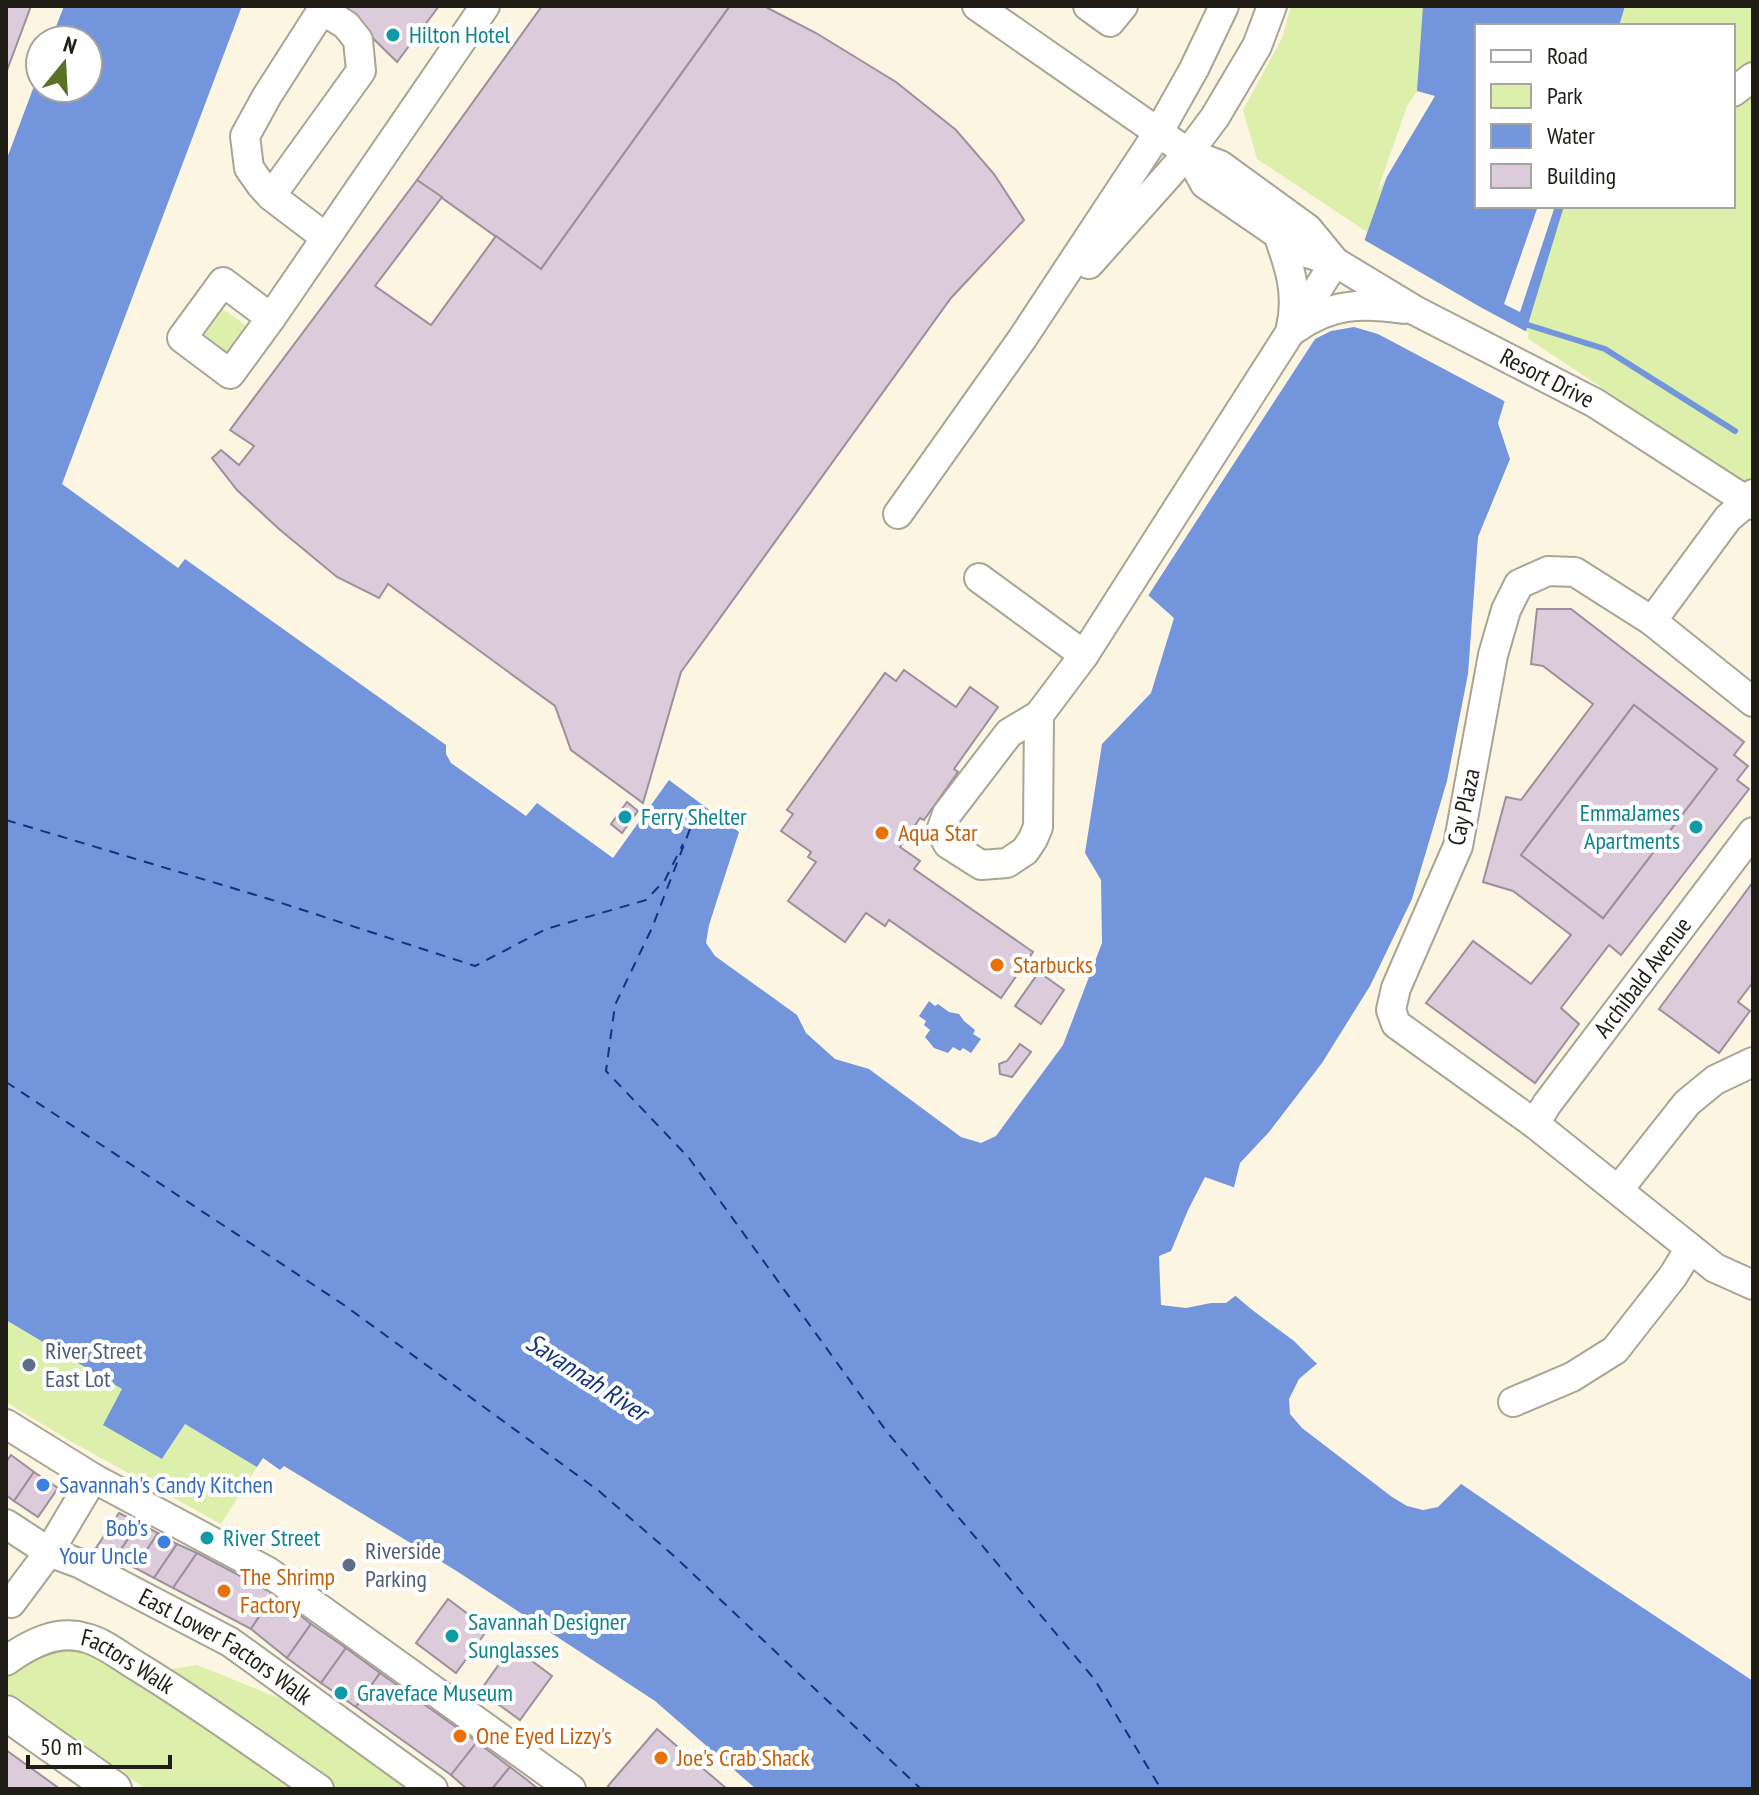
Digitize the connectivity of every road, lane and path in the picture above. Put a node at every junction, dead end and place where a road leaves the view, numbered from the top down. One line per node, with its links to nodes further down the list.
1 (485, 6): 15 (street)
2 (977, 6): 10 (street, Resort Drive)
3 (1088, 6): 4 (street)
4 (1123, 6)
5 (1224, 6): 10 (street)
6 (1272, 6): 11 (street)
7 (324, 8): 13 (street); 13 (street)
8 (1753, 77): 9 (street)
9 (1735, 90)
10 (1158, 133): 11 (street, Resort Drive); 20 (street)
11 (1188, 153): 12 (street, Resort Drive); 20 (street)
12 (1213, 175): 14 (street, Resort Drive); 16 (street, Resort Drive)
13 (271, 196): 15 (street)
14 (1278, 234): 16 (street, Resort Drive); 19 (street)
15 (325, 237): 18 (street)
16 (1335, 262): 17 (street, Resort Drive); 19 (street)
17 (1416, 311): 19 (street); 21 (street, Resort Drive)
18 (271, 318)
19 (1289, 333): 25 (street)
20 (1022, 339): 22 (street)
21 (1751, 500): 24 (street)
22 (898, 514)
23 (979, 578): 25 (street)
24 (1652, 621): 26 (street, Cay Plaza); 30 (street, Cay Plaza)
25 (1084, 655): 27 (street)
26 (1753, 702)
27 (1039, 715): 27 (street)
28 (1753, 832): 30 (street, Archibald Avenue)
29 (1753, 1062): 31 (street)
30 (1535, 1124): 31 (street, Cay Plaza)
31 (1619, 1189): 32 (street, Cay Plaza)
32 (1690, 1248): 33 (street, Cay Plaza); 34 (street)
33 (1753, 1285)
34 (1513, 1402)
35 (6, 1424): 36 (street)
36 (93, 1478): 38 (street); 45 (street)
37 (11, 1527): 38 (street, East Lower Factors Walk)
38 (49, 1552): 39 (street); 44 (street, East Lower Factors Walk)
39 (6, 1600)
40 (6, 1661): 43 (street, Factors Walk)
41 (6, 1713): 42 (main road)
42 (114, 1789)
43 (319, 1789)
44 (433, 1789)
45 (571, 1789)

